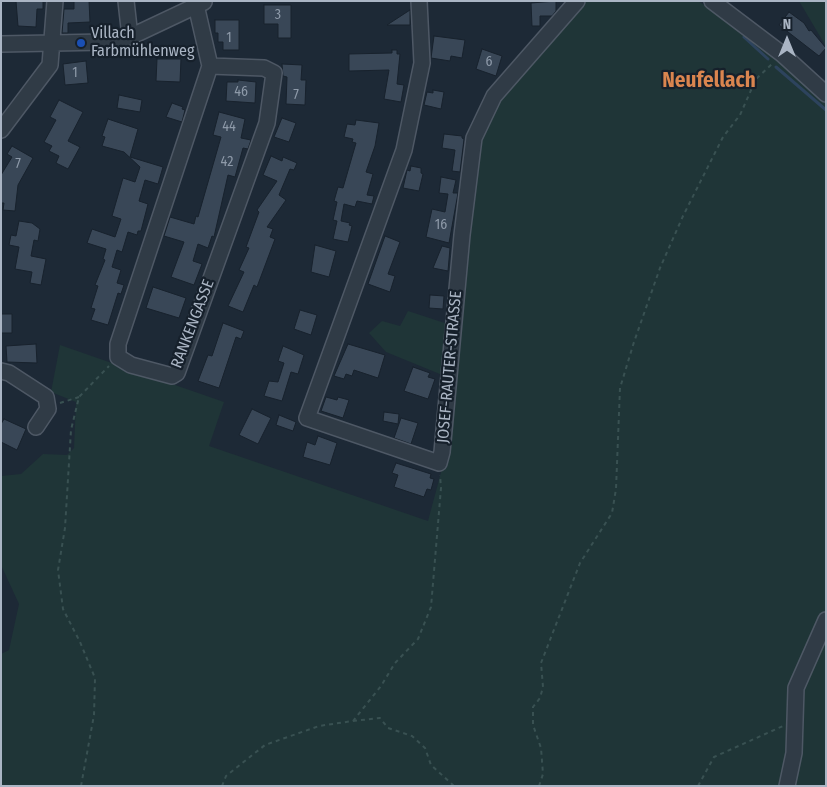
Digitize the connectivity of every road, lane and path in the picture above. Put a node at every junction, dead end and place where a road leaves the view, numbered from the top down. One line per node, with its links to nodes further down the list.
1 (55, 1): 9 (street)
2 (126, 1): 7 (street)
3 (420, 1): 19 (street, JOSEF-RAUTER-STRASSE)
4 (577, 1): 19 (street, JOSEF-RAUTER-STRASSE)
5 (712, 1): 10 (street)
6 (201, 3): 7 (street); 11 (street)
7 (130, 37): 9 (street)
8 (1, 44): 9 (street)
9 (52, 44): 13 (street)
10 (782, 54): 12 (street); 26 (path)
11 (210, 66): 14 (street); 14 (street, RANKENGASSE)
12 (826, 94)
13 (1, 130)
14 (118, 357): 16 (path)
15 (1, 371): 17 (street)
16 (79, 397): 17 (path); 23 (path)
17 (48, 404): 18 (street)
18 (36, 427)
19 (438, 463): 21 (path)
20 (826, 620): 22 (street)
21 (353, 721): 24 (path); 25 (path)
22 (795, 722): 27 (path); 28 (street)
23 (81, 786)
24 (222, 786)
25 (454, 786)
26 (539, 786)
27 (698, 786)
28 (787, 786)

